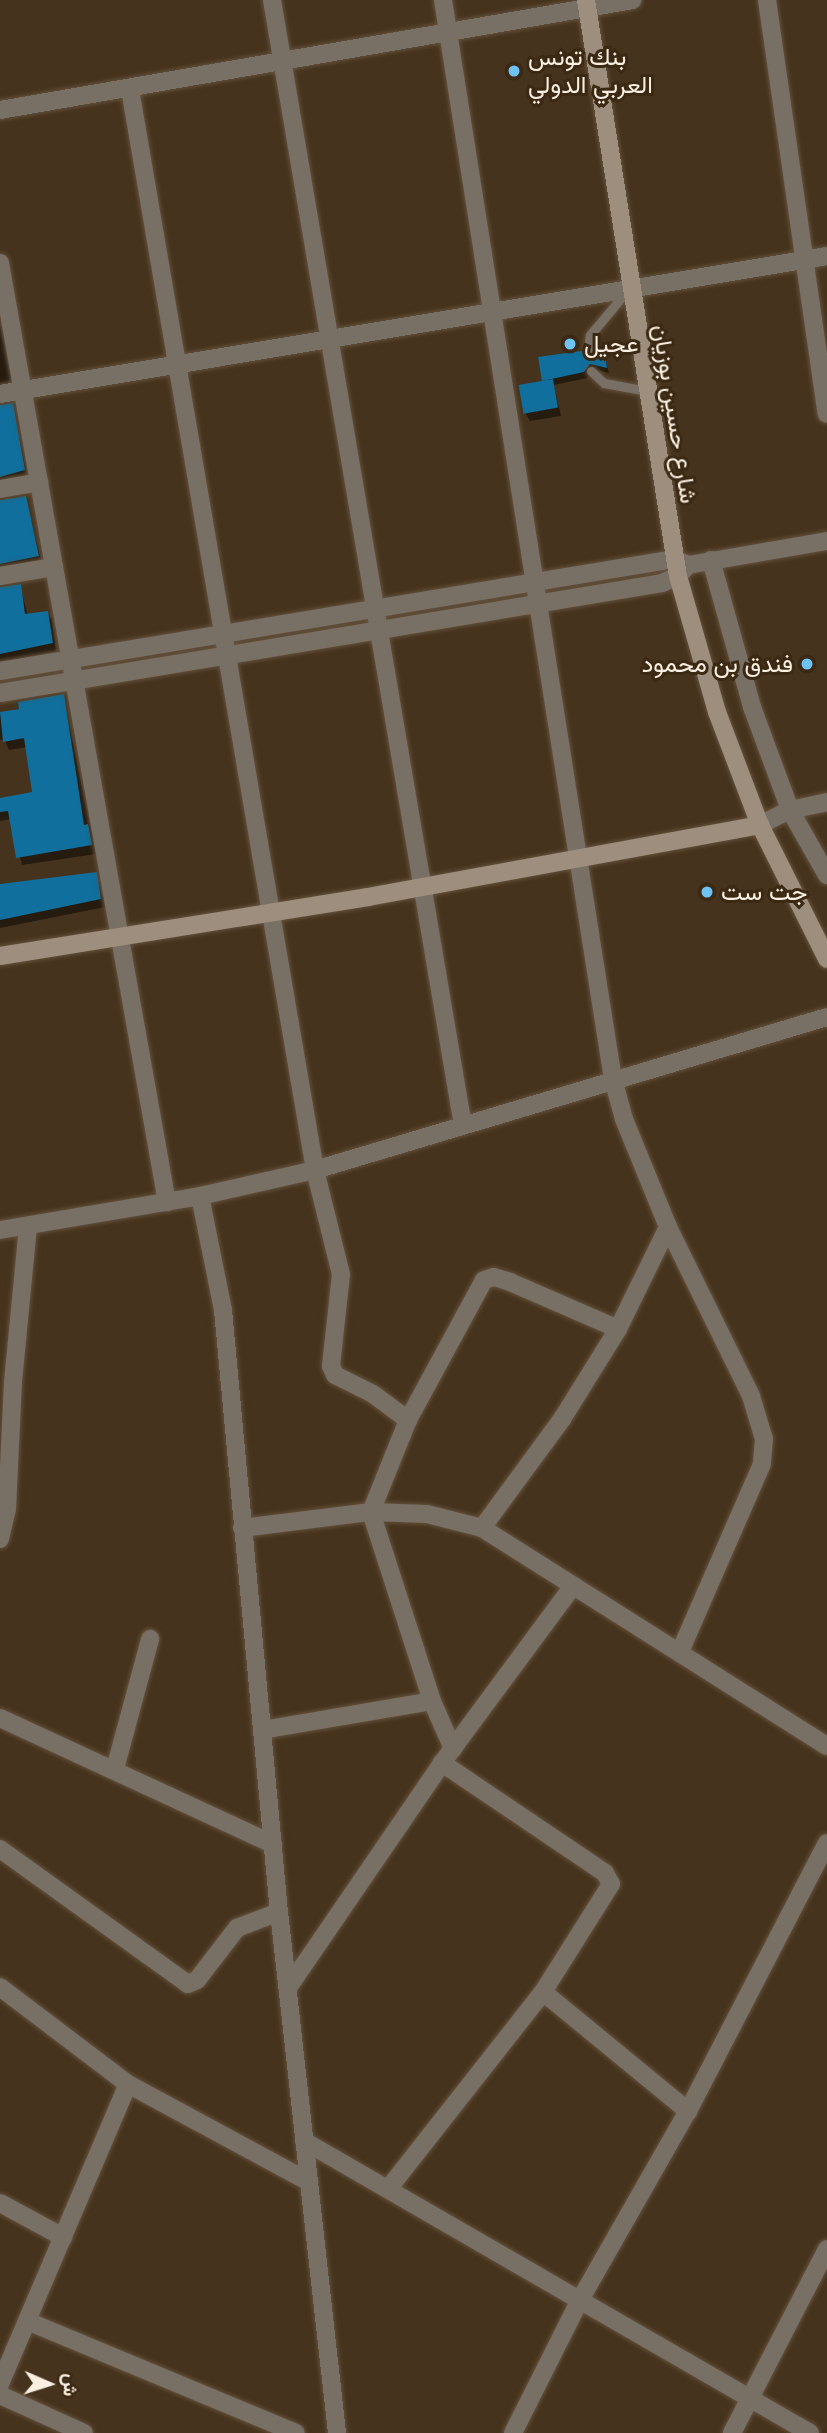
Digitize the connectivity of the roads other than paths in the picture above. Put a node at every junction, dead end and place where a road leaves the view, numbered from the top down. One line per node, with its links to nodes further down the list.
1 (272, 0): 7 (street)
2 (443, 0): 6 (street)
3 (633, 0): 5 (street)
4 (767, 0): 11 (street)
5 (587, 4): 6 (street); 13 (main road, شارع حسين بوزيان)
6 (449, 32): 7 (street); 14 (street)
7 (284, 61): 8 (street); 15 (street)
8 (131, 89): 9 (street); 17 (street)
9 (0, 110)
10 (827, 256): 11 (street)
11 (805, 259): 13 (street); 22 (street)
12 (0, 263): 19 (street)
13 (629, 288): 14 (street); 16 (lane); 20 (main road, شارع حسين بوزيان)
14 (492, 311): 15 (street); 30 (street)
15 (330, 338): 17 (street); 32 (street)
16 (588, 349)
17 (177, 364): 19 (street); 34 (street)
18 (591, 371): 20 (lane)
19 (23, 390): 21 (street); 23 (street)
20 (647, 391): 28 (main road, شارع حسين بوزيان)
21 (0, 394)
22 (827, 414)
23 (39, 482): 24 (street); 27 (street)
24 (0, 488)
25 (827, 541): 26 (street)
26 (711, 560): 28 (street); 41 (street)
27 (54, 567): 29 (street); 36 (street)
28 (680, 567): 30 (street); 31 (street); 42 (main road, شارع حسين بوزيان)
29 (0, 576)
30 (536, 586): 31 (street); 32 (street)
31 (539, 605): 33 (street); 43 (street)
32 (376, 610): 33 (street); 34 (street)
33 (379, 630): 35 (street); 45 (street)
34 (223, 636): 35 (street); 36 (street)
35 (227, 657): 38 (street); 46 (street)
36 (71, 660): 37 (street); 38 (street)
37 (0, 671)
38 (74, 681): 39 (street); 47 (street)
39 (0, 693)
40 (827, 802): 41 (street)
41 (790, 810): 42 (street); 44 (street)
42 (760, 825): 43 (main road); 49 (main road, شارع حسين بوزيان)
43 (579, 860): 45 (main road); 51 (street)
44 (827, 875)
45 (422, 886): 46 (main road); 52 (street)
46 (270, 911): 47 (main road); 53 (street)
47 (120, 937): 48 (main road); 55 (street)
48 (0, 956)
49 (827, 959)
50 (827, 1017): 51 (street)
51 (613, 1079): 52 (street); 57 (street)
52 (463, 1126): 53 (street)
53 (315, 1170): 54 (street); 60 (street)
54 (200, 1196): 55 (street); 62 (street)
55 (167, 1202): 56 (street)
56 (28, 1226): 58 (street); 64 (street)
57 (668, 1227): 59 (street); 67 (street)
58 (0, 1230)
59 (618, 1329): 60 (street); 63 (street)
60 (408, 1420): 61 (street)
61 (371, 1512): 62 (street); 63 (street); 68 (street)
62 (242, 1528): 70 (street)
63 (482, 1528): 65 (street)
64 (0, 1539)
65 (572, 1587): 67 (street); 72 (street)
66 (150, 1639): 73 (street)
67 (681, 1649): 71 (street)
68 (432, 1701): 70 (street); 72 (street)
69 (0, 1718): 73 (street)
70 (262, 1730): 75 (street)
71 (827, 1746)
72 (448, 1756): 79 (street); 80 (street)
73 (115, 1769): 75 (street)
74 (827, 1843): 82 (street)
75 (273, 1844): 77 (street)
76 (0, 1849): 77 (street)
77 (279, 1912): 79 (street)
78 (0, 1987): 81 (street)
79 (288, 1988): 83 (street)
80 (543, 1992): 82 (street); 85 (street)
81 (128, 2084): 84 (street); 87 (street)
82 (688, 2111): 89 (street)
83 (304, 2141): 84 (street); 85 (street)
84 (309, 2182): 96 (street)
85 (388, 2189): 89 (street)
86 (0, 2203): 87 (street)
87 (63, 2237): 90 (street)
88 (827, 2249): 93 (street)
89 (580, 2300): 93 (street); 97 (street)
90 (27, 2321): 91 (street); 95 (street)
91 (0, 2384)
92 (0, 2395): 94 (street)
93 (750, 2398): 98 (street); 99 (street)
94 (84, 2433)
95 (296, 2433)
96 (337, 2433)
97 (513, 2433)
98 (732, 2433)
99 (810, 2433)

